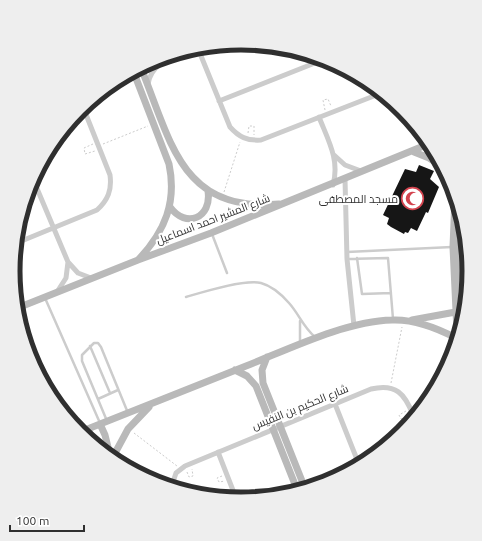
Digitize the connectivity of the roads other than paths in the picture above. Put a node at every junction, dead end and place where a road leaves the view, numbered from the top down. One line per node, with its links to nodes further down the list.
1 (200, 54): 8 (street)
2 (316, 62): 8 (street)
3 (156, 66): 6 (street)
4 (143, 72): 6 (main road)
5 (135, 76): 21 (main road)
6 (148, 84): 19 (main road)
7 (376, 95): 10 (street)
8 (219, 101): 10 (street)
9 (86, 114): 23 (street)
10 (319, 117): 13 (street)
11 (424, 147): 12 (main road, شارع المشير احمد اسماعيل)
12 (414, 152): 14 (main road); 15 (main road, شارع المشير احمد اسماعيل)
13 (334, 155): 15 (street); 17 (street)
14 (432, 160)
15 (364, 172): 16 (main road, شارع المشير احمد اسماعيل)
16 (345, 179): 17 (main road, شارع المشير احمد اسماعيل); 28 (street)
17 (333, 184): 20 (main road, شارع المشير احمد اسماعيل)
18 (36, 187): 23 (street)
19 (208, 191): 20 (main road); 21 (main road)
20 (287, 203): 24 (main road, شارع المشير احمد اسماعيل)
21 (170, 207): 31 (main road)
22 (455, 215): 27 (main road)
23 (53, 228): 25 (street); 32 (street)
24 (211, 233): 31 (main road, شارع المشير احمد اسماعيل); 33 (lane)
25 (22, 241)
26 (460, 242): 35 (main road)
27 (454, 247): 28 (lane); 36 (main road)
28 (347, 252): 30 (street)
29 (357, 258): 30 (lane); 38 (lane); 38 (lane)
30 (347, 259): 47 (street)
31 (138, 260): 34 (main road, شارع المشير احمد اسماعيل)
32 (68, 262): 34 (street); 37 (street)
33 (227, 273)
34 (91, 278): 37 (main road, شارع المشير احمد اسماعيل)
35 (462, 285)
36 (455, 292): 39 (main road); 43 (main road)
37 (56, 293): 40 (main road, شارع المشير احمد اسماعيل)
38 (391, 293): 45 (lane)
39 (461, 295)
40 (45, 297): 42 (main road, شارع المشير احمد اسماعيل); 62 (lane)
41 (186, 298): 44 (lane)
42 (23, 306)
43 (458, 312): 46 (main road)
44 (300, 320): 49 (lane); 51 (lane)
45 (393, 320): 46 (main road); 47 (main road)
46 (405, 321): 48 (main road)
47 (354, 326): 49 (main road)
48 (452, 336)
49 (317, 338): 51 (main road)
50 (90, 345): 54 (lane); 55 (lane); 56 (lane)
51 (299, 345): 52 (main road)
52 (267, 357): 53 (main road); 63 (main road)
53 (235, 370): 57 (main road); 65 (main road)
54 (118, 390): 55 (lane); 60 (lane)
55 (110, 393): 56 (lane)
56 (98, 399): 61 (lane)
57 (153, 403): 60 (main road); 67 (main road)
58 (335, 404): 59 (street, شارع الحكيم بن النفيس); 63 (street, شارع الحكيم بن النفيس); 69 (street)
59 (411, 411)
60 (128, 413): 61 (main road)
61 (107, 421): 62 (main road)
62 (100, 424): 64 (main road); 66 (main road)
63 (281, 426): 65 (street, شارع الحكيم بن النفيس); 71 (main road)
64 (87, 429)
65 (273, 429): 68 (street, شارع الحكيم بن النفيس); 72 (main road)
66 (108, 447)
67 (115, 452)
68 (218, 452): 70 (street, شارع الحكيم بن النفيس); 73 (street)
69 (357, 459)
70 (173, 481)
71 (303, 483)
72 (295, 485)
73 (234, 491)

